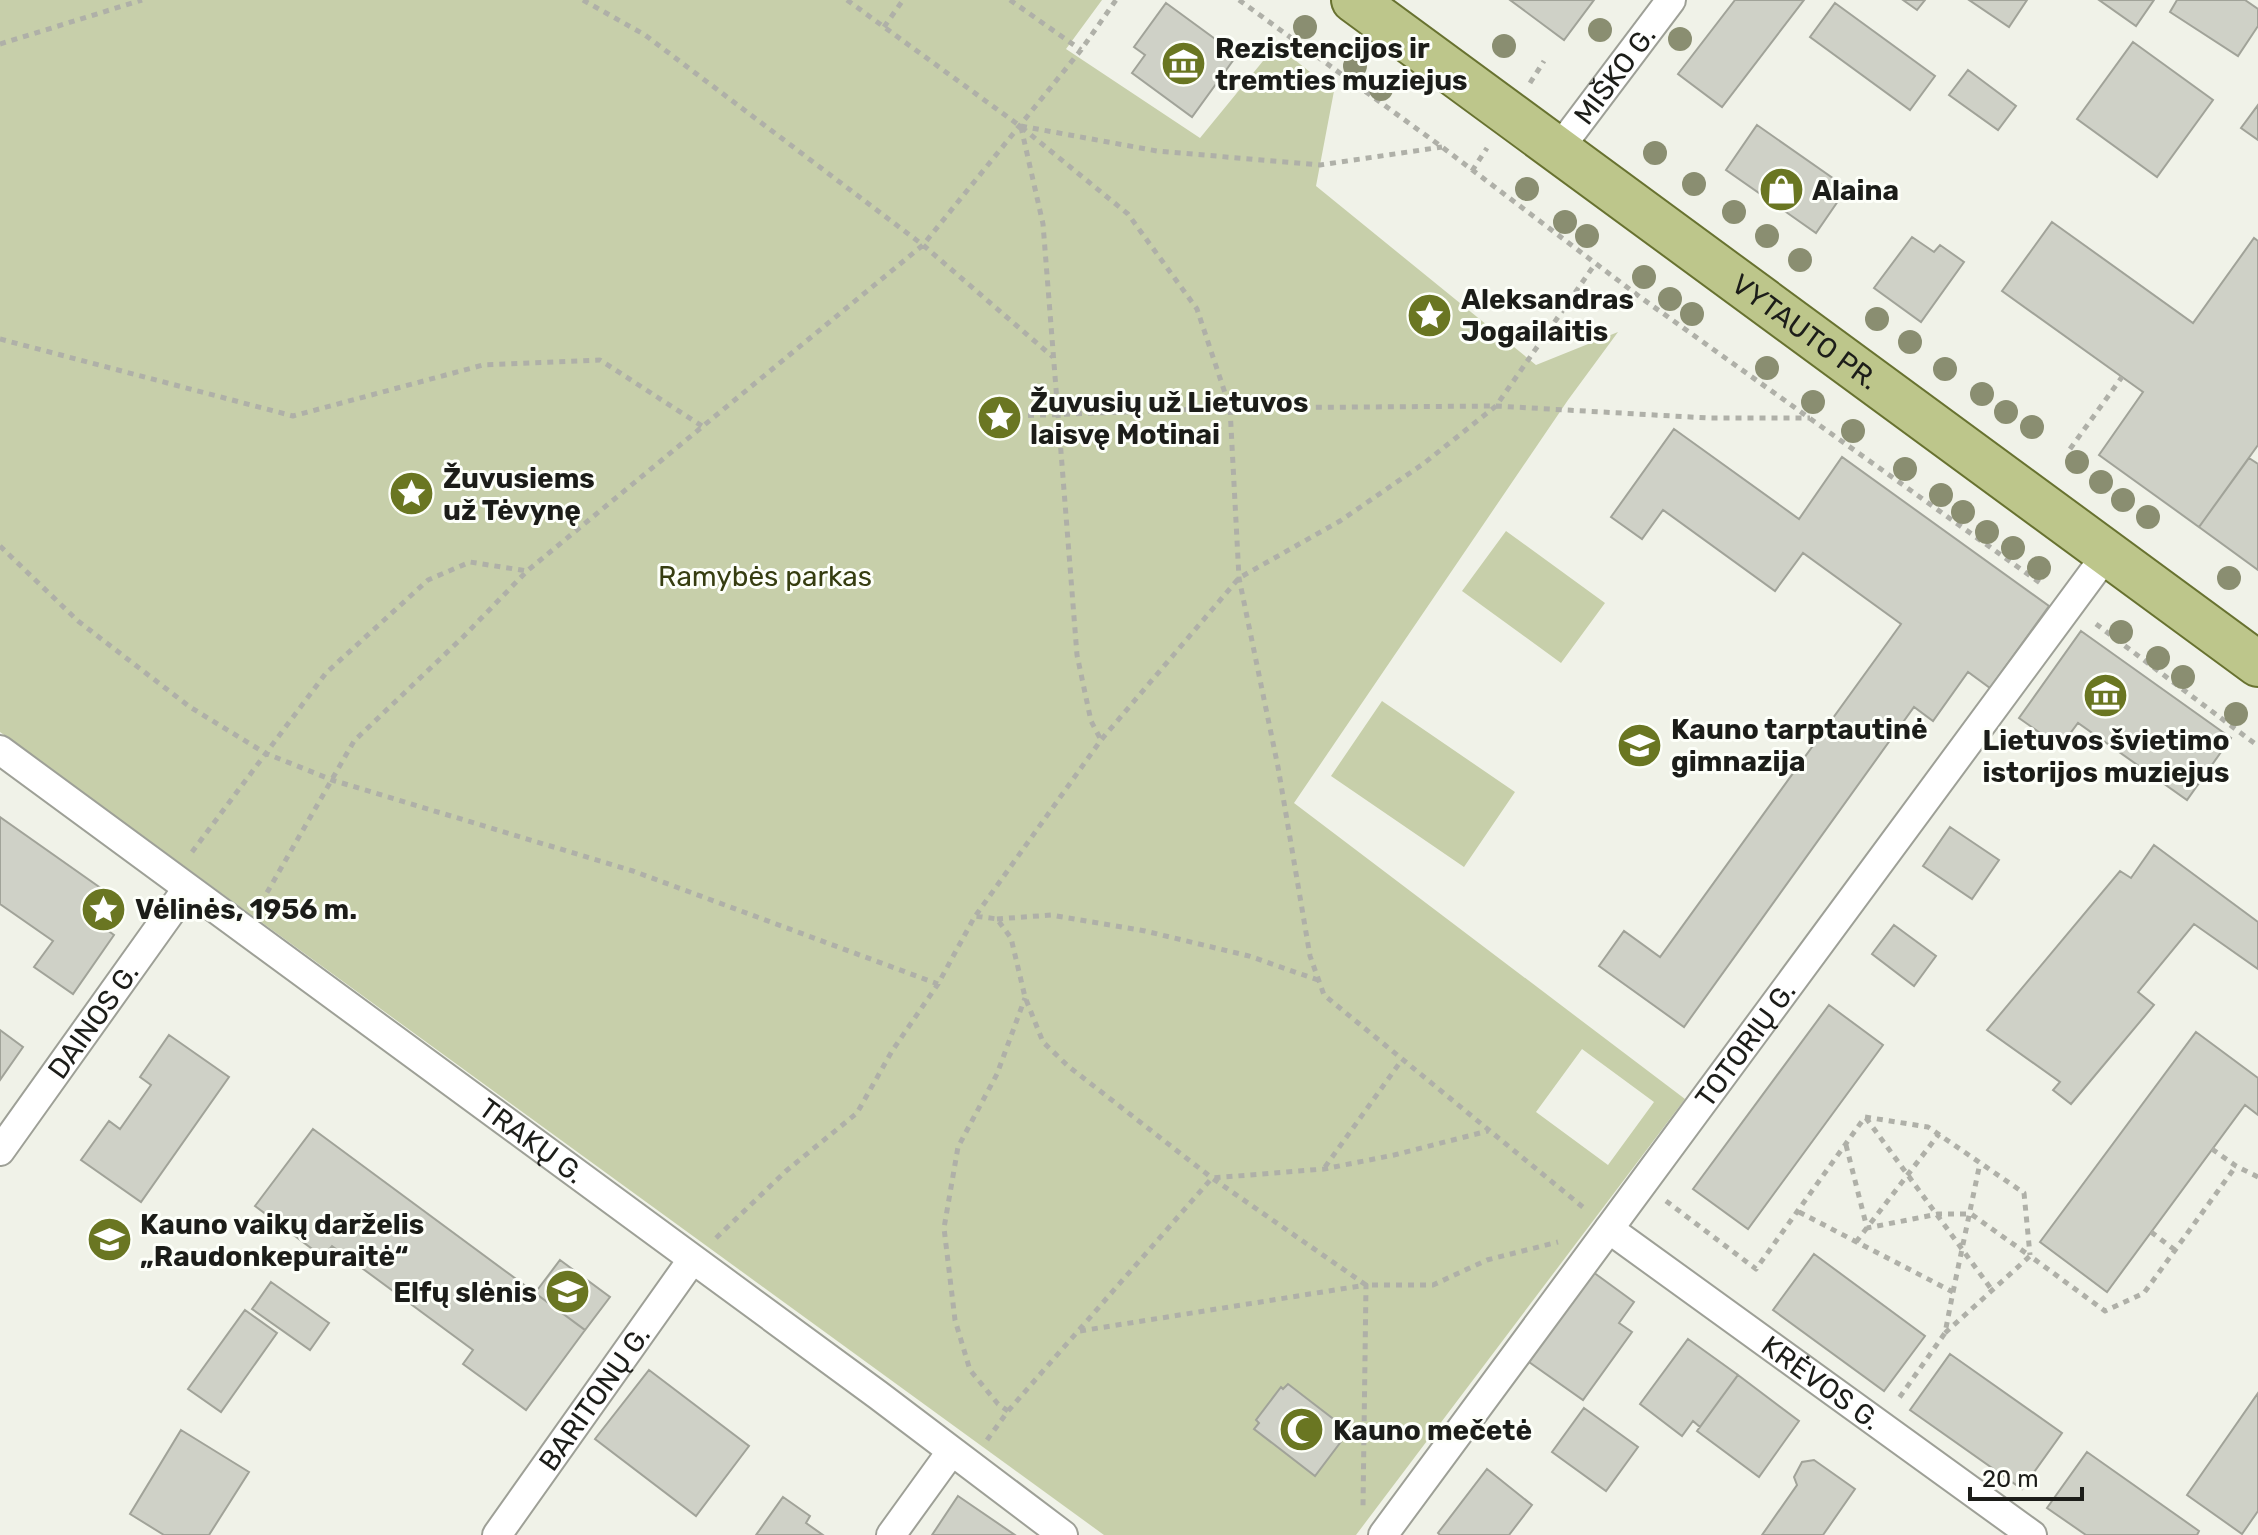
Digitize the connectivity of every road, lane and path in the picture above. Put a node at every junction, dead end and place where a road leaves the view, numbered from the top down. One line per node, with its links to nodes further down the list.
1 (142, 0): 12 (path)
2 (583, 0): 17 (path)
3 (847, 0): 11 (path)
4 (903, 0): 11 (path)
5 (1010, 0): 13 (path)
6 (1104, 0): 10 (path)
7 (1239, 0): 15 (path)
8 (1354, 0): 16 (main road, VYTAUTO PR.)
9 (1671, 0): 16 (street, MIŠKO G.)
10 (1114, 3): 13 (path)
11 (884, 27): 14 (path)
12 (0, 44)
13 (1081, 50): 14 (path)
14 (1020, 126): 15 (path); 17 (path); 20 (path); 23 (path)
15 (1442, 147): 18 (path)
16 (1558, 150): 30 (main road, VYTAUTO PR.)
17 (923, 245): 20 (path); 27 (path)
18 (1595, 264): 22 (path); 26 (path)
19 (0, 339): 27 (path)
20 (1054, 358): 24 (path)
21 (2122, 377): 28 (path)
22 (1496, 406): 23 (path); 26 (path); 32 (path)
23 (1230, 408): 24 (path); 32 (path)
24 (1058, 414): 25 (path); 35 (path)
25 (1016, 416)
26 (1811, 418): 33 (path)
27 (702, 426): 31 (path)
28 (2070, 449)
29 (0, 546): 38 (path)
30 (2107, 554): 33 (street, TOTORIŲ G.); 34 (main road, VYTAUTO PR.)
31 (527, 571): 38 (path); 39 (path)
32 (1239, 578): 35 (path); 44 (path)
33 (2069, 604): 36 (path); 65 (street, TOTORIŲ G.)
34 (2258, 664)
35 (1101, 740): 41 (path)
36 (2258, 746)
37 (0, 750): 40 (street, TRAKŲ G.)
38 (265, 753): 39 (path); 40 (path)
39 (332, 780): 43 (path); 45 (path)
40 (180, 884): 43 (street, TRAKŲ G.); 53 (street, DAINOS G.)
41 (975, 916): 42 (path); 45 (path)
42 (997, 919): 44 (path); 46 (path)
43 (244, 931): 71 (street, TRAKŲ G.)
44 (1319, 981): 47 (path)
45 (938, 984): 71 (path)
46 (1025, 997): 59 (path); 77 (path)
47 (1401, 1061): 49 (path); 56 (path)
48 (1865, 1117): 50 (path); 51 (path); 57 (path)
49 (1489, 1131): 56 (path); 65 (path)
50 (1939, 1134): 54 (path); 57 (path)
51 (1846, 1144): 61 (path); 64 (path)
52 (2212, 1149): 55 (path)
53 (0, 1151)
54 (1980, 1163): 63 (path); 70 (path)
55 (2236, 1166): 58 (path); 69 (path)
56 (1324, 1169): 59 (path)
57 (1908, 1175): 62 (path); 64 (path)
58 (2258, 1177)
59 (1212, 1178): 72 (path); 75 (path)
60 (1678, 1209): 61 (path)
61 (1799, 1212): 67 (path)
62 (1938, 1214): 63 (path); 64 (path); 68 (path)
63 (1971, 1214): 68 (path); 70 (path)
64 (1867, 1228): 67 (path)
65 (1609, 1229): 72 (path); 78 (street, KRĖVOS G.); 80 (street, TOTORIŲ G.)
66 (2151, 1232): 69 (path)
67 (1856, 1242): 74 (path)
68 (1964, 1249): 73 (path); 74 (path)
69 (2175, 1250): 70 (path)
70 (2030, 1256): 73 (path)
71 (692, 1260): 79 (street, TRAKŲ G.); 81 (street, BARITONŲ G.)
72 (1366, 1285): 75 (path); 80 (path)
73 (1992, 1290): 76 (path)
74 (1953, 1292): 76 (path)
75 (1080, 1331): 77 (path)
76 (1945, 1333): 78 (path)
77 (1008, 1411): 79 (path)
78 (1879, 1424): 84 (street, KRĖVOS G.)
79 (960, 1458): 82 (street); 83 (street, TRAKŲ G.)
80 (1373, 1527)
81 (497, 1535)
82 (891, 1535)
83 (1063, 1535)
84 (2032, 1535)

